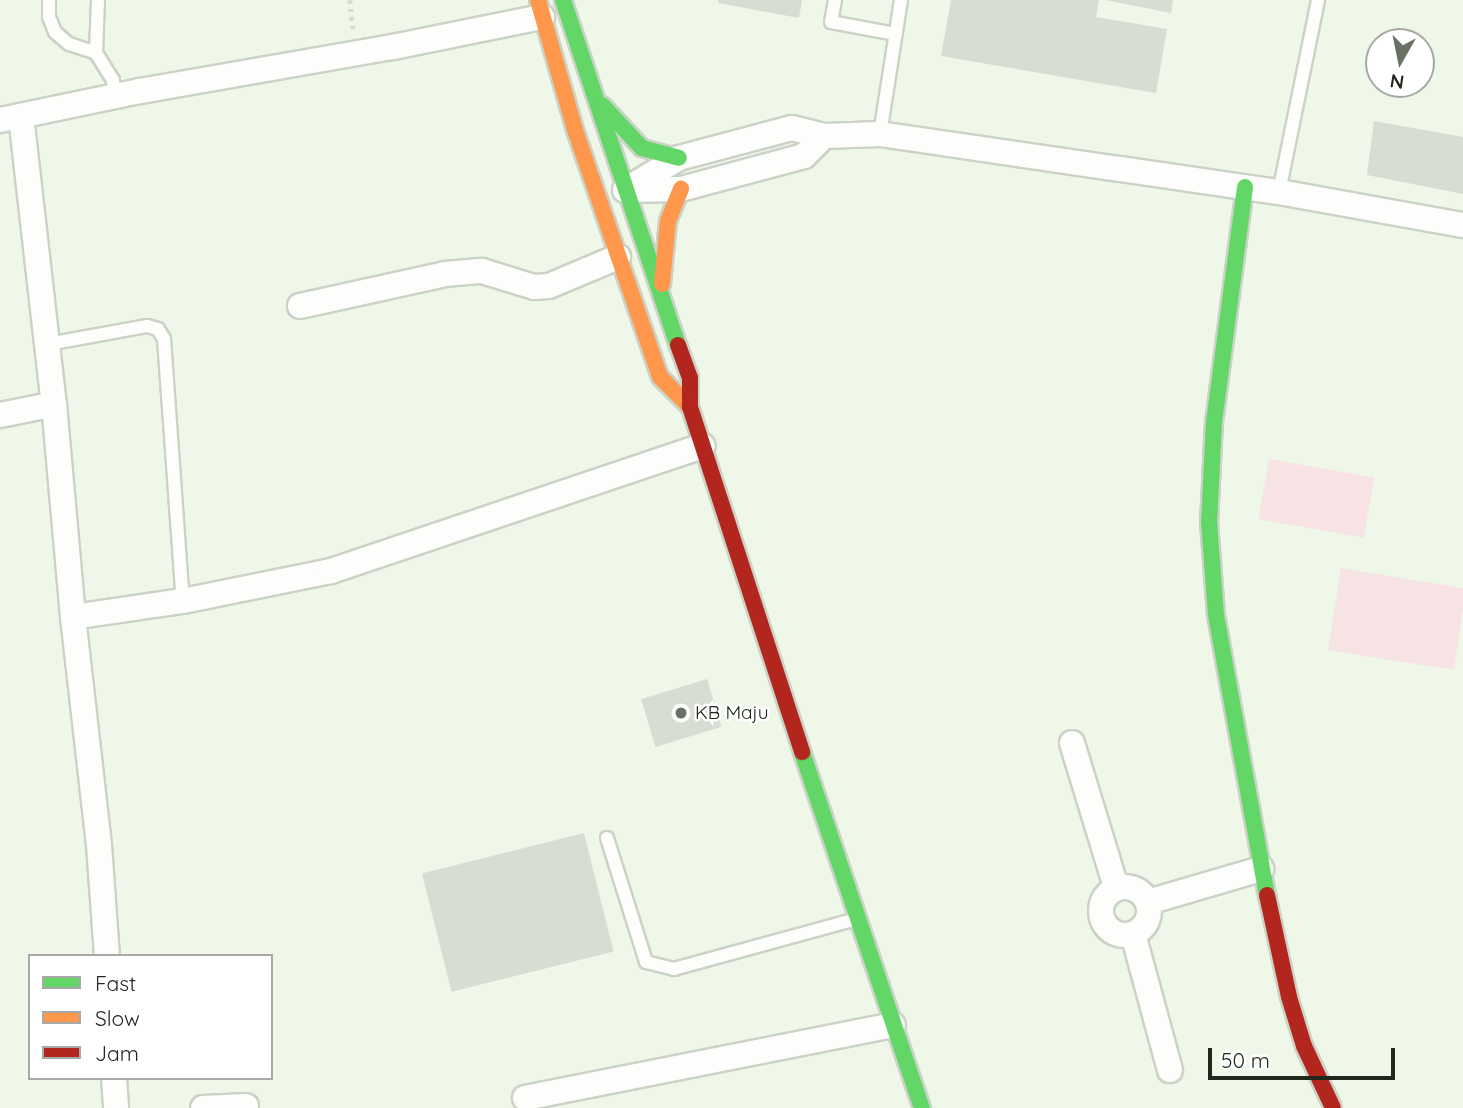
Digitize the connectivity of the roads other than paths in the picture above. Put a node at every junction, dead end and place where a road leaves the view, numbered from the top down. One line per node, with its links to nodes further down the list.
1 (50, 0): 9 (lane)
2 (98, 0): 9 (lane)
3 (563, 0): 10 (main road)
4 (835, 0): 8 (lane)
5 (901, 0): 8 (lane)
6 (1318, 0): 21 (lane)
7 (540, 8): 11 (street); 22 (main road)
8 (896, 34): 13 (lane)
9 (96, 53): 11 (lane)
10 (594, 94): 16 (main road); 20 (main road)
11 (114, 98): 12 (street)
12 (11, 118): 27 (street)
13 (880, 134): 14 (street); 18 (street)
14 (824, 136): 15 (street); 17 (street)
15 (733, 143): 16 (street); 17 (street)
16 (679, 158): 20 (street)
17 (741, 173): 19 (street)
18 (1245, 187): 21 (street); 36 (main road)
19 (681, 189): 20 (street); 25 (main road)
20 (625, 190): 22 (main road); 25 (main road)
21 (1279, 192): 23 (street)
22 (598, 197): 24 (main road)
23 (1463, 225)
24 (618, 257): 26 (street); 29 (main road)
25 (661, 300): 29 (main road)
26 (300, 306)
27 (48, 344): 28 (street); 32 (lane)
28 (54, 404): 30 (street); 33 (street)
29 (690, 407): 31 (main road)
30 (0, 415)
31 (703, 446): 32 (street); 39 (main road)
32 (183, 601): 33 (street)
33 (73, 617): 41 (street)
34 (1072, 743): 37 (street)
35 (607, 838): 39 (lane)
36 (1261, 869): 38 (street); 50 (main road)
37 (1116, 887): 38 (street); 40 (street)
38 (1148, 902): 40 (street)
39 (856, 919): 42 (main road)
40 (1133, 934): 43 (street)
41 (107, 954)
42 (893, 1025): 45 (street); 49 (main road)
43 (1170, 1070)
44 (114, 1080): 47 (street)
45 (526, 1098)
46 (246, 1106): 48 (street)
47 (116, 1108)
48 (203, 1108)
49 (922, 1108)
50 (1333, 1108)

